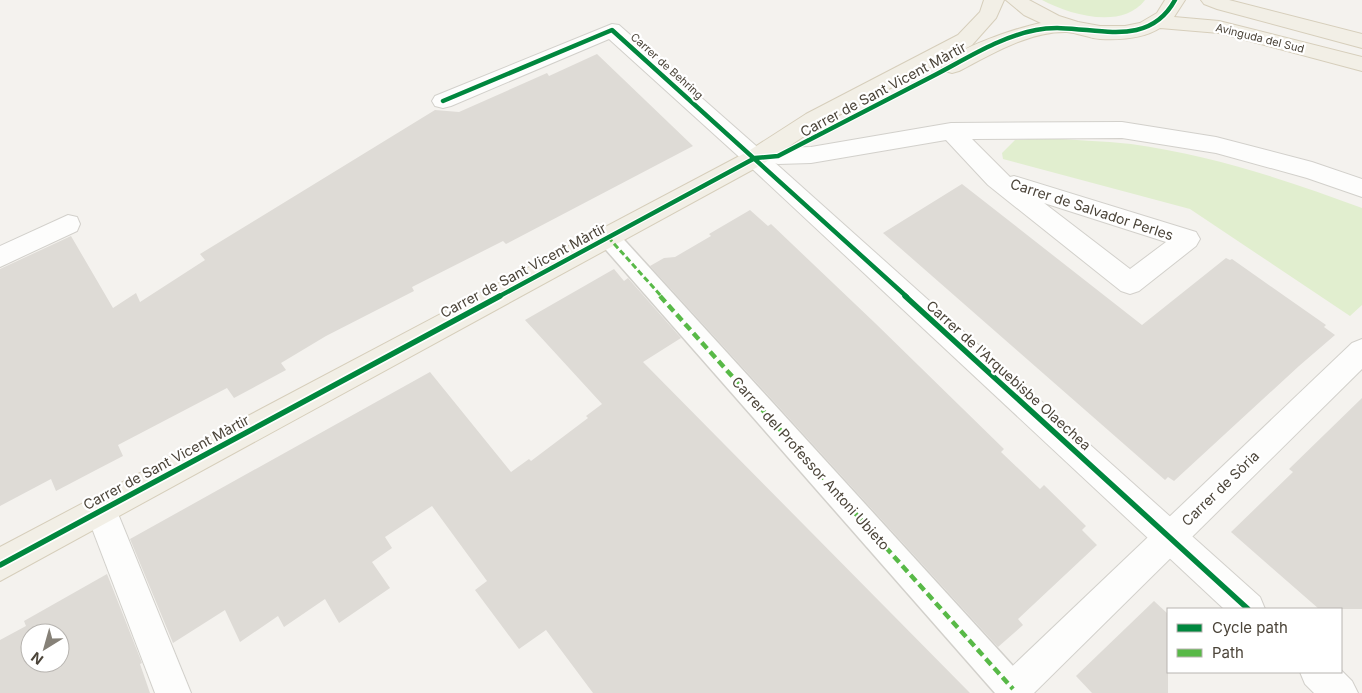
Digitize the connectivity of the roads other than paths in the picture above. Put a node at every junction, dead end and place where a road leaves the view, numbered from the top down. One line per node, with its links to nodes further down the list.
1 (994, 0): 11 (main road, Carrer de Sant Vicent Màrtir)
2 (1016, 0): 6 (main road)
3 (1175, 0): 5 (main road)
4 (1211, 0): 7 (main road, Avinguda del Sud)
5 (1157, 22): 6 (main road); 8 (main road, Avinguda del Sud)
6 (1066, 26): 11 (main road, Carrer de Sant Vicent Màrtir)
7 (1362, 40)
8 (1362, 64)
9 (444, 101): 11 (street, Carrer de Behring)
10 (951, 131): 11 (street); 12 (street, Carrer de Salvador Perles); 13 (street)
11 (766, 157): 15 (main road, Carrer de Sant Vicent Màrtir); 19 (street, Carrer de l'Arquebisbe Olaechea)
12 (996, 179): 12 (street, Carrer de Salvador Perles)
13 (1362, 188)
14 (68, 224): 16 (street)
15 (608, 237): 18 (main road, Carrer de Sant Vicent Màrtir); 23 (street, Carrer del Professor Antoni Ubieto)
16 (0, 258)
17 (1362, 351): 19 (street, Carrer de Sòria)
18 (101, 510): 20 (main road, Carrer de Sant Vicent Màrtir); 24 (street)
19 (1169, 537): 21 (street, Carrer de l'Arquebisbe Olaechea); 23 (street, Carrer de Sòria)
20 (0, 565)
21 (1247, 608)
22 (1318, 673): 25 (street)
23 (1013, 689)
24 (173, 693)
25 (1340, 693)

